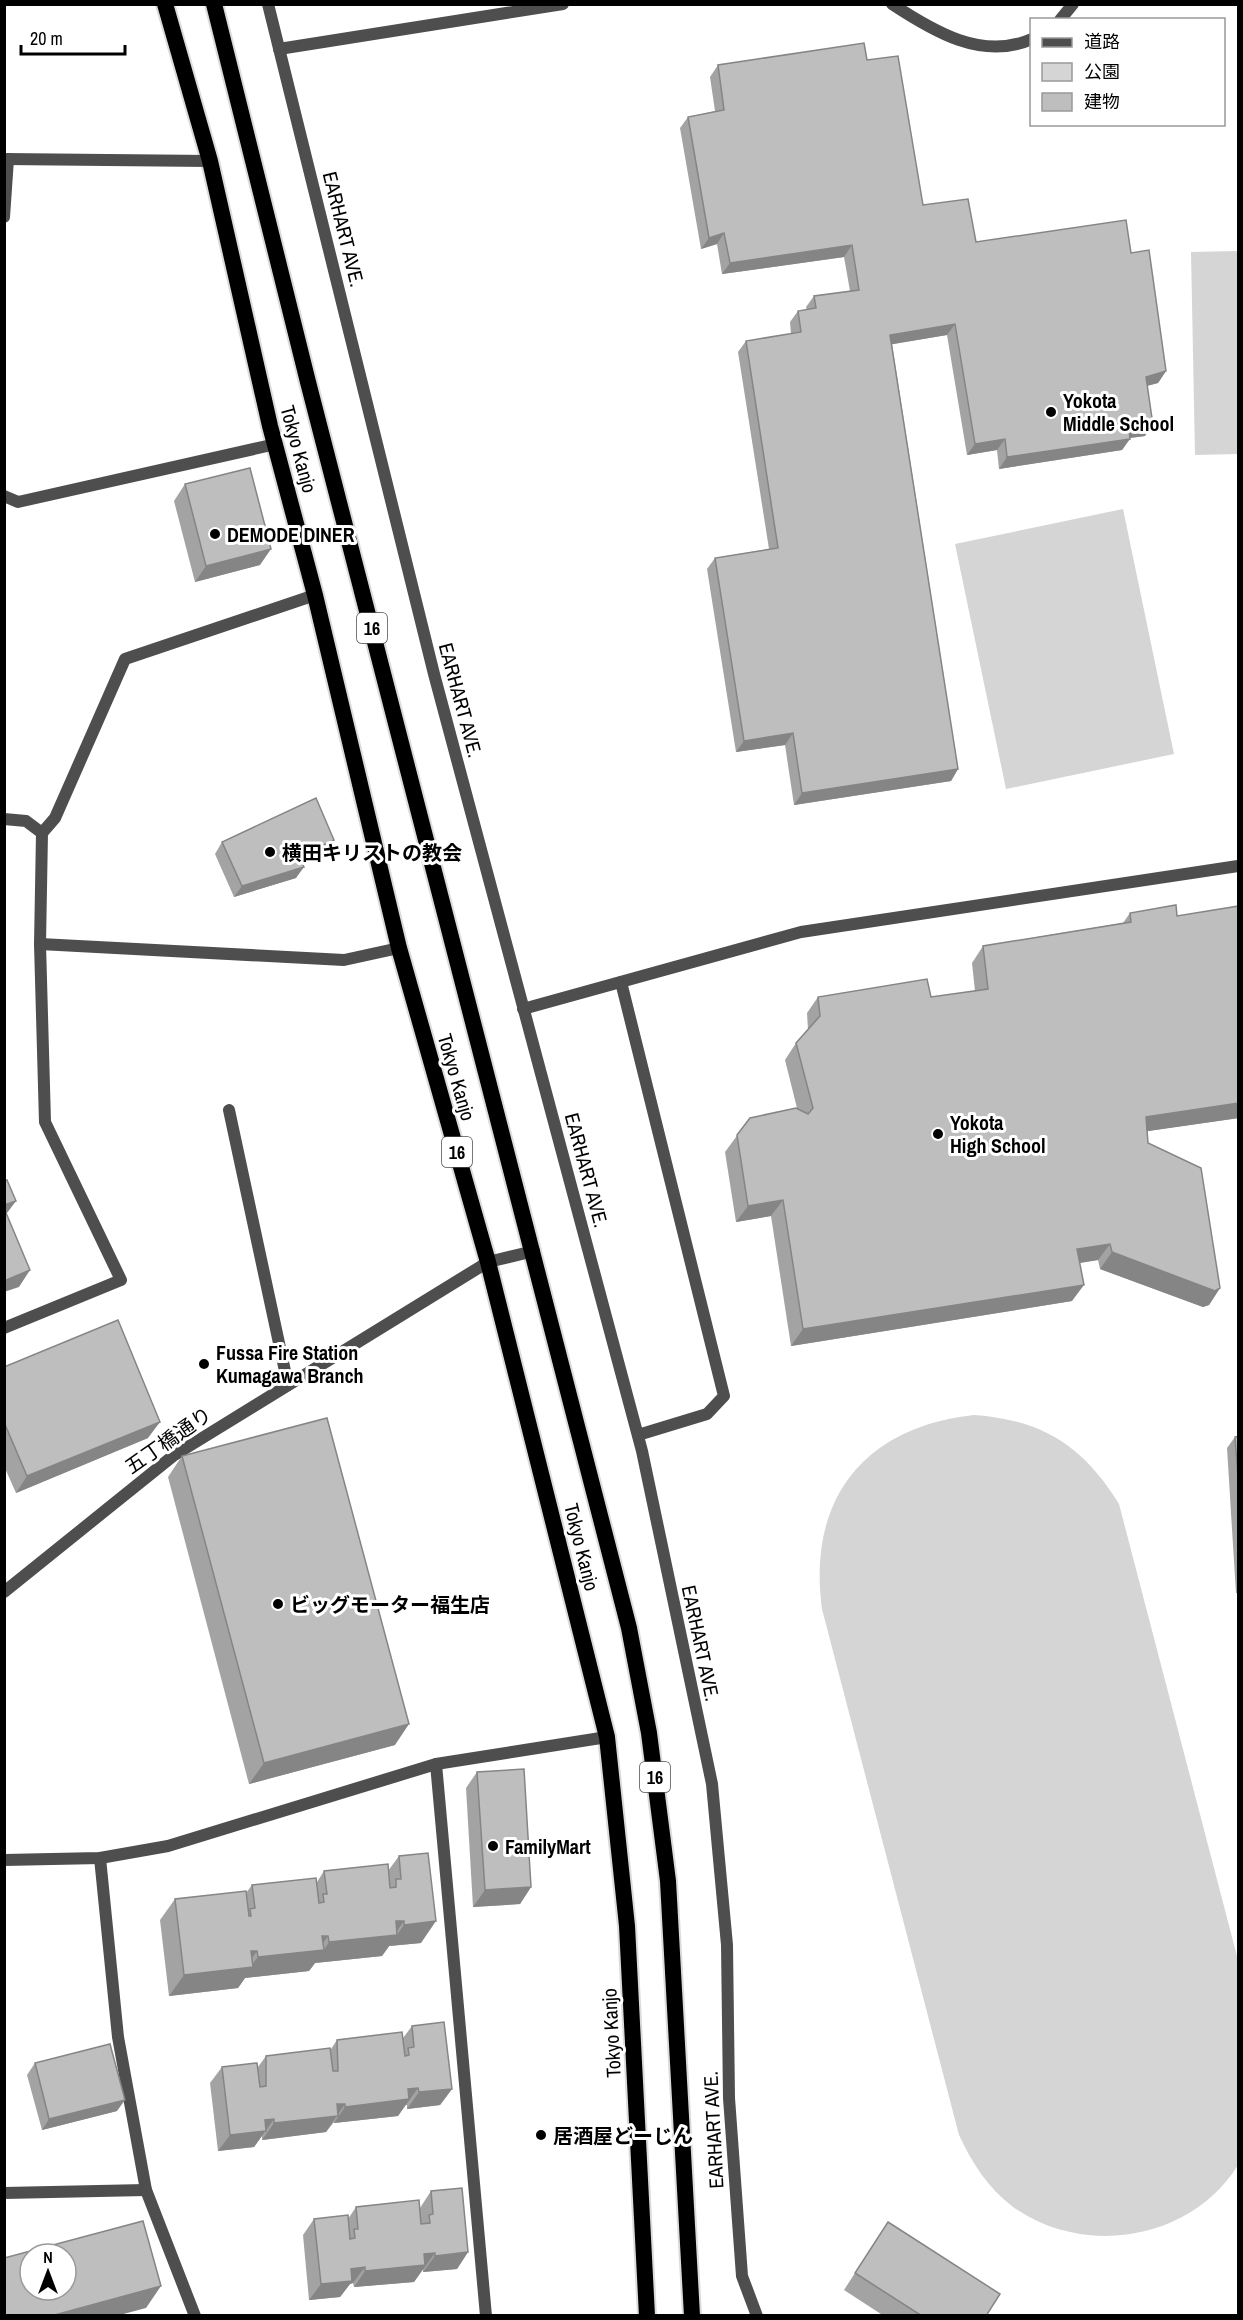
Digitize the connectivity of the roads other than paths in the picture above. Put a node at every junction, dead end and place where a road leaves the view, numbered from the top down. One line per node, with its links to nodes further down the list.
1 (165, 4): 11 (highway, Tokyo Kanjo / 16)
2 (214, 4): 24 (highway, Tokyo Kanjo / 16)
3 (268, 4): 9 (street, EARHART AVE.)
4 (563, 4): 9 (street)
5 (892, 4): 8 (street)
6 (1073, 4): 7 (street)
7 (1062, 18)
8 (1030, 40)
9 (279, 49): 22 (street, EARHART AVE.)
10 (6, 159): 11 (street); 12 (street)
11 (210, 161): 13 (highway, Tokyo Kanjo / 16)
12 (4, 217)
13 (276, 444): 14 (street); 15 (highway, Tokyo Kanjo / 16)
14 (4, 496)
15 (315, 595): 17 (street); 20 (highway, Tokyo Kanjo / 16)
16 (4, 819): 17 (street)
17 (42, 833): 19 (street)
18 (1239, 866): 21 (street)
19 (40, 944): 20 (street); 26 (street)
20 (399, 948): 25 (highway, Tokyo Kanjo / 16)
21 (621, 982): 22 (street); 28 (street)
22 (523, 1009): 28 (street, EARHART AVE.)
23 (229, 1110): 27 (street)
24 (534, 1251): 25 (street, 五丁橋通り); 39 (highway, Tokyo Kanjo / 16)
25 (488, 1262): 27 (street, 五丁橋通り); 30 (highway, Tokyo Kanjo / 16)
26 (4, 1328)
27 (288, 1385): 29 (street, 五丁橋通り)
28 (638, 1435): 40 (street, EARHART AVE.)
29 (4, 1592)
30 (607, 1737): 31 (street); 38 (highway, Tokyo Kanjo / 16)
31 (436, 1764): 32 (street); 37 (street)
32 (100, 1858): 33 (street); 34 (street)
33 (4, 1860)
34 (146, 2190): 35 (street); 36 (street)
35 (4, 2193)
36 (195, 2316)
37 (486, 2316)
38 (647, 2316)
39 (692, 2316)
40 (757, 2316)

